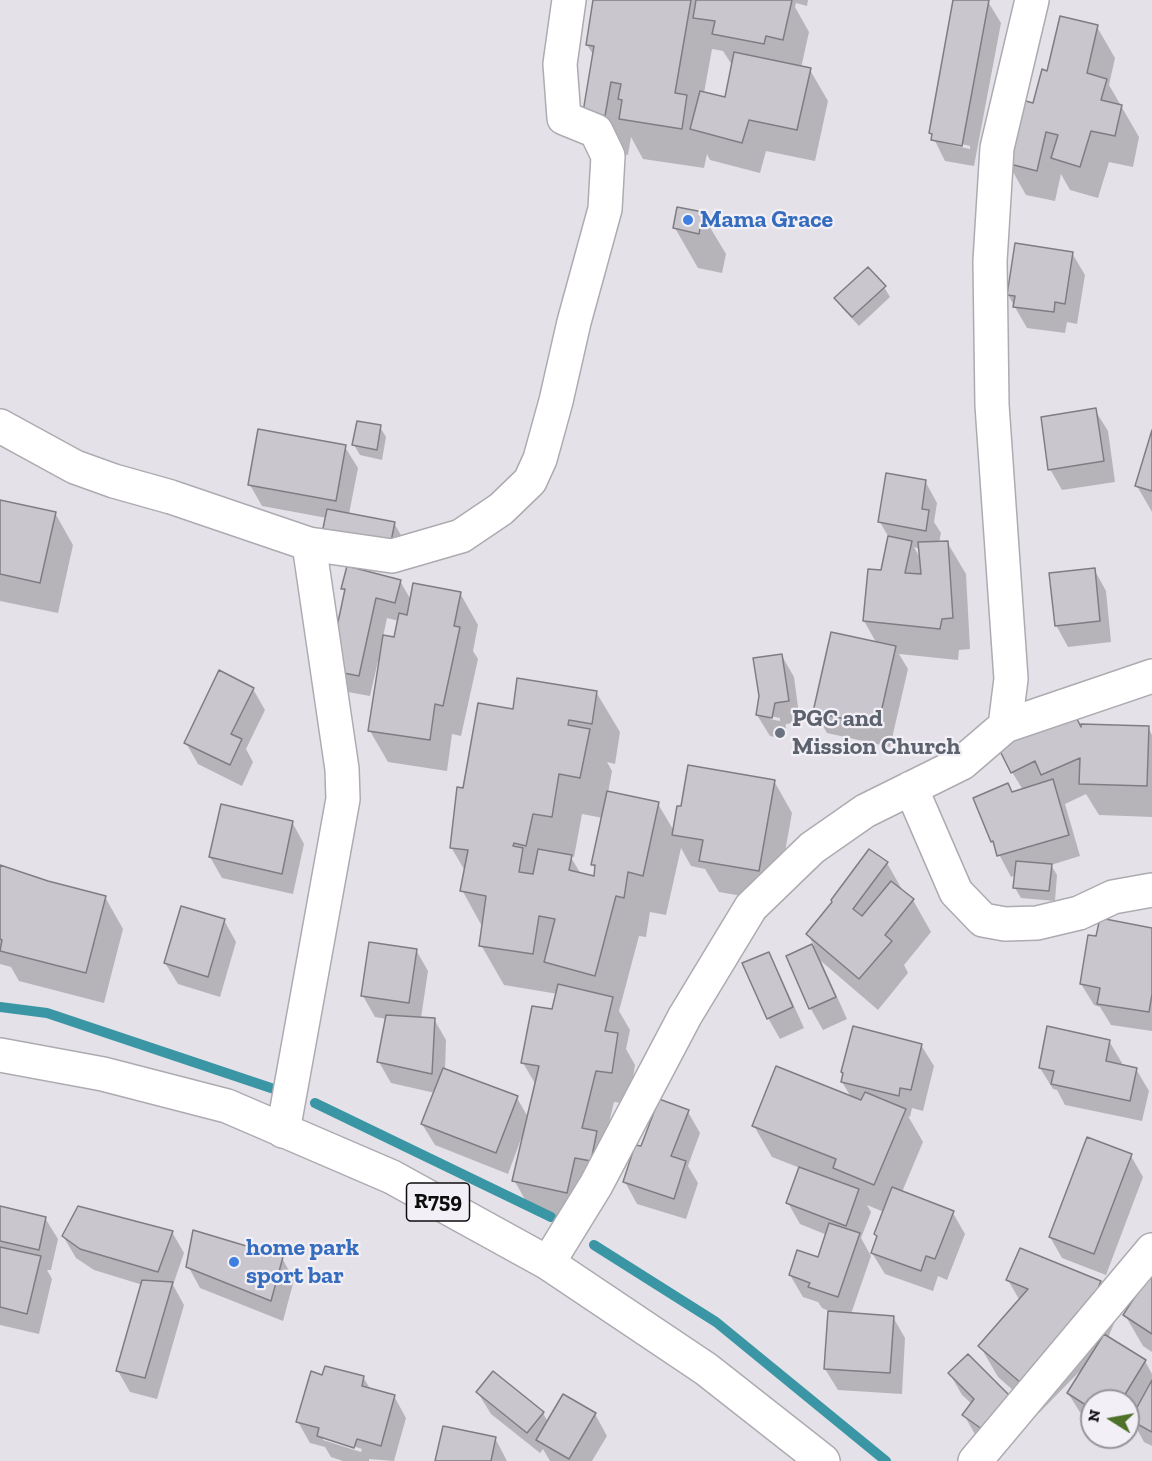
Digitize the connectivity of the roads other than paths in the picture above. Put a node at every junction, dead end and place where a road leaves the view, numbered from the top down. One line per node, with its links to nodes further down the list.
1 (570, 0): 4 (street)
2 (1032, 0): 6 (street)
3 (0, 426): 4 (street)
4 (309, 544): 10 (street)
5 (1152, 676): 6 (street)
6 (1005, 726): 7 (street)
7 (911, 788): 8 (street); 12 (street)
8 (1152, 890)
9 (0, 1055): 10 (street, R759)
10 (283, 1131): 12 (street, R759)
11 (1152, 1250): 14 (street)
12 (548, 1263): 13 (street, R759)
13 (823, 1461)
14 (975, 1461)

